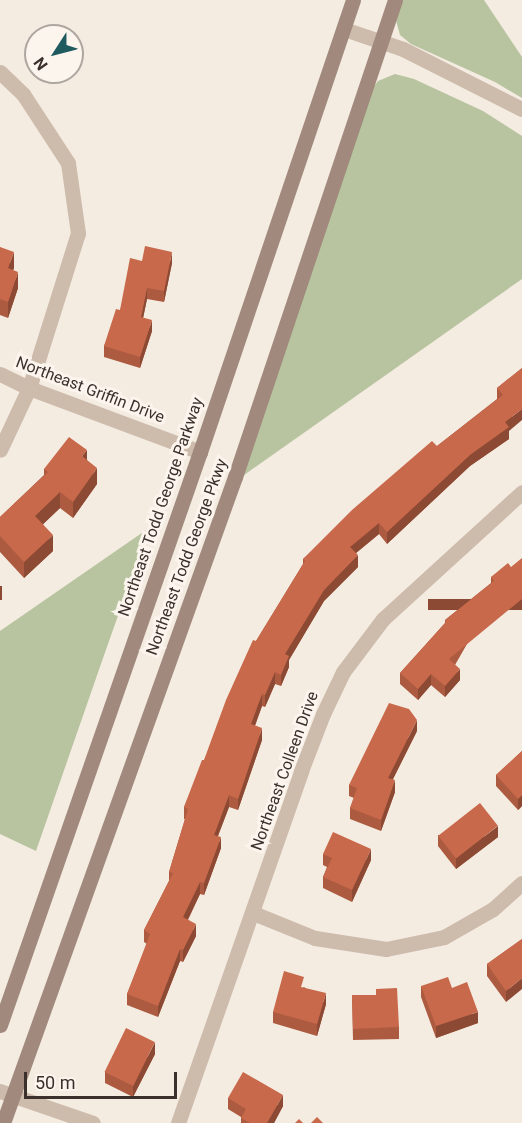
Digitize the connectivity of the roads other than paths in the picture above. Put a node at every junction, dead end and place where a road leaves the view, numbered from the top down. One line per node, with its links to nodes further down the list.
1 (353, 0): 3 (main road, Northeast Todd George Parkway)
2 (395, 0): 4 (main road, Northeast Todd George Pkwy)
3 (344, 29): 4 (street); 10 (main road, Northeast Todd George Parkway)
4 (381, 41): 6 (street); 15 (main road, Northeast Todd George Pkwy)
5 (0, 72): 8 (street)
6 (522, 109)
7 (0, 374): 8 (street, Northeast Griffin Drive)
8 (29, 388): 9 (street); 10 (street, Northeast Griffin Drive)
9 (0, 450)
10 (200, 452): 14 (main road, Northeast Todd George Parkway)
11 (522, 492): 13 (street, Northeast Colleen Drive)
12 (522, 883): 13 (street)
13 (253, 913): 18 (street, Northeast Colleen Drive)
14 (0, 1025)
15 (7, 1093): 16 (main road, Northeast Todd George Pkwy); 17 (street)
16 (3, 1123)
17 (93, 1123)
18 (178, 1123)

